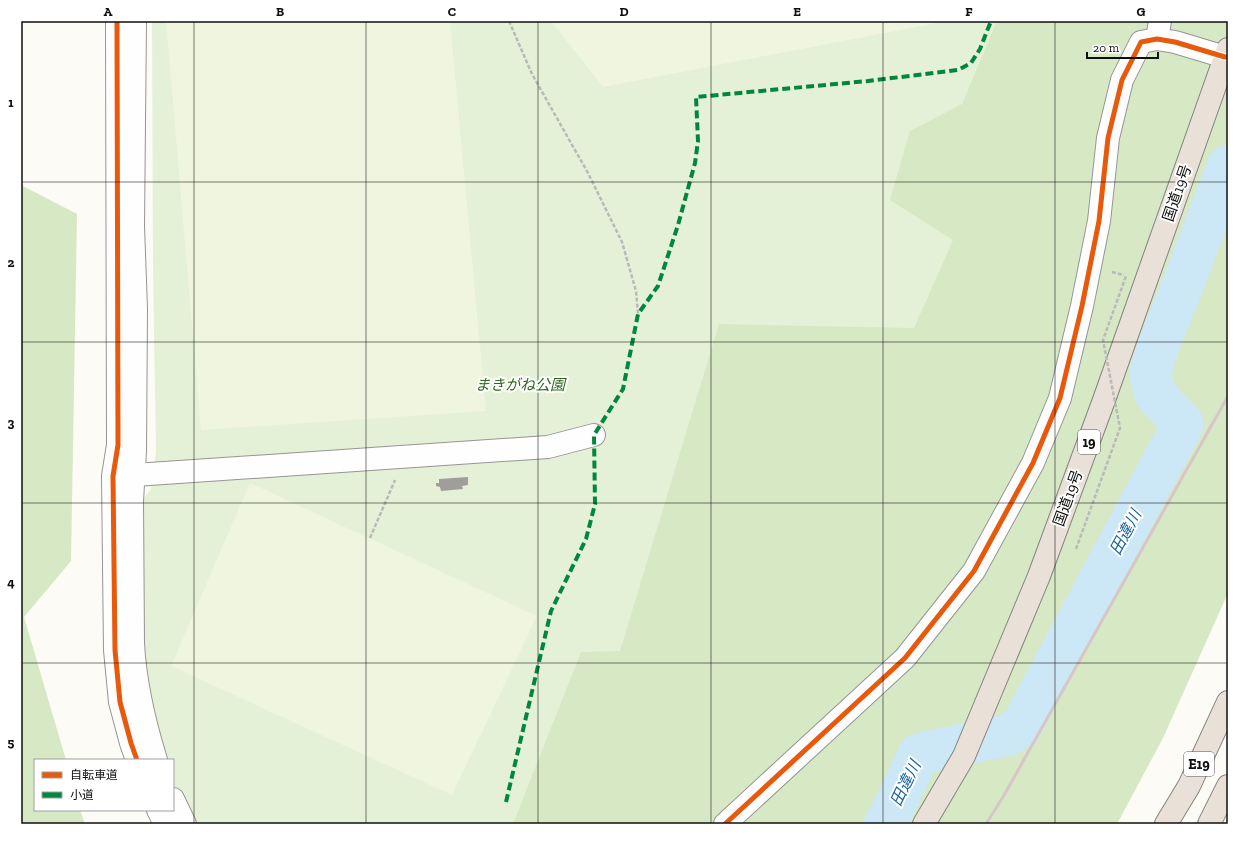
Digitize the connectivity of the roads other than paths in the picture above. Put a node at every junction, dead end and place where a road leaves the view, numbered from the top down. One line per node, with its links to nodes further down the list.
1 (117, 21): 6 (street)
2 (135, 21): 6 (street)
3 (1158, 30): 4 (street); 15 (street)
4 (1226, 53): 16 (highway, 国道19号 / 19)
5 (594, 434): 6 (street)
6 (123, 475): 8 (street); 9 (street)
7 (1228, 702): 17 (highway, E19)
8 (137, 759)
9 (156, 759)
10 (1228, 786): 18 (highway, E19)
11 (174, 801): 14 (street)
12 (158, 811): 13 (street)
13 (164, 824)
14 (185, 824)
15 (725, 824)
16 (924, 824)
17 (1166, 824)
18 (1209, 824)

